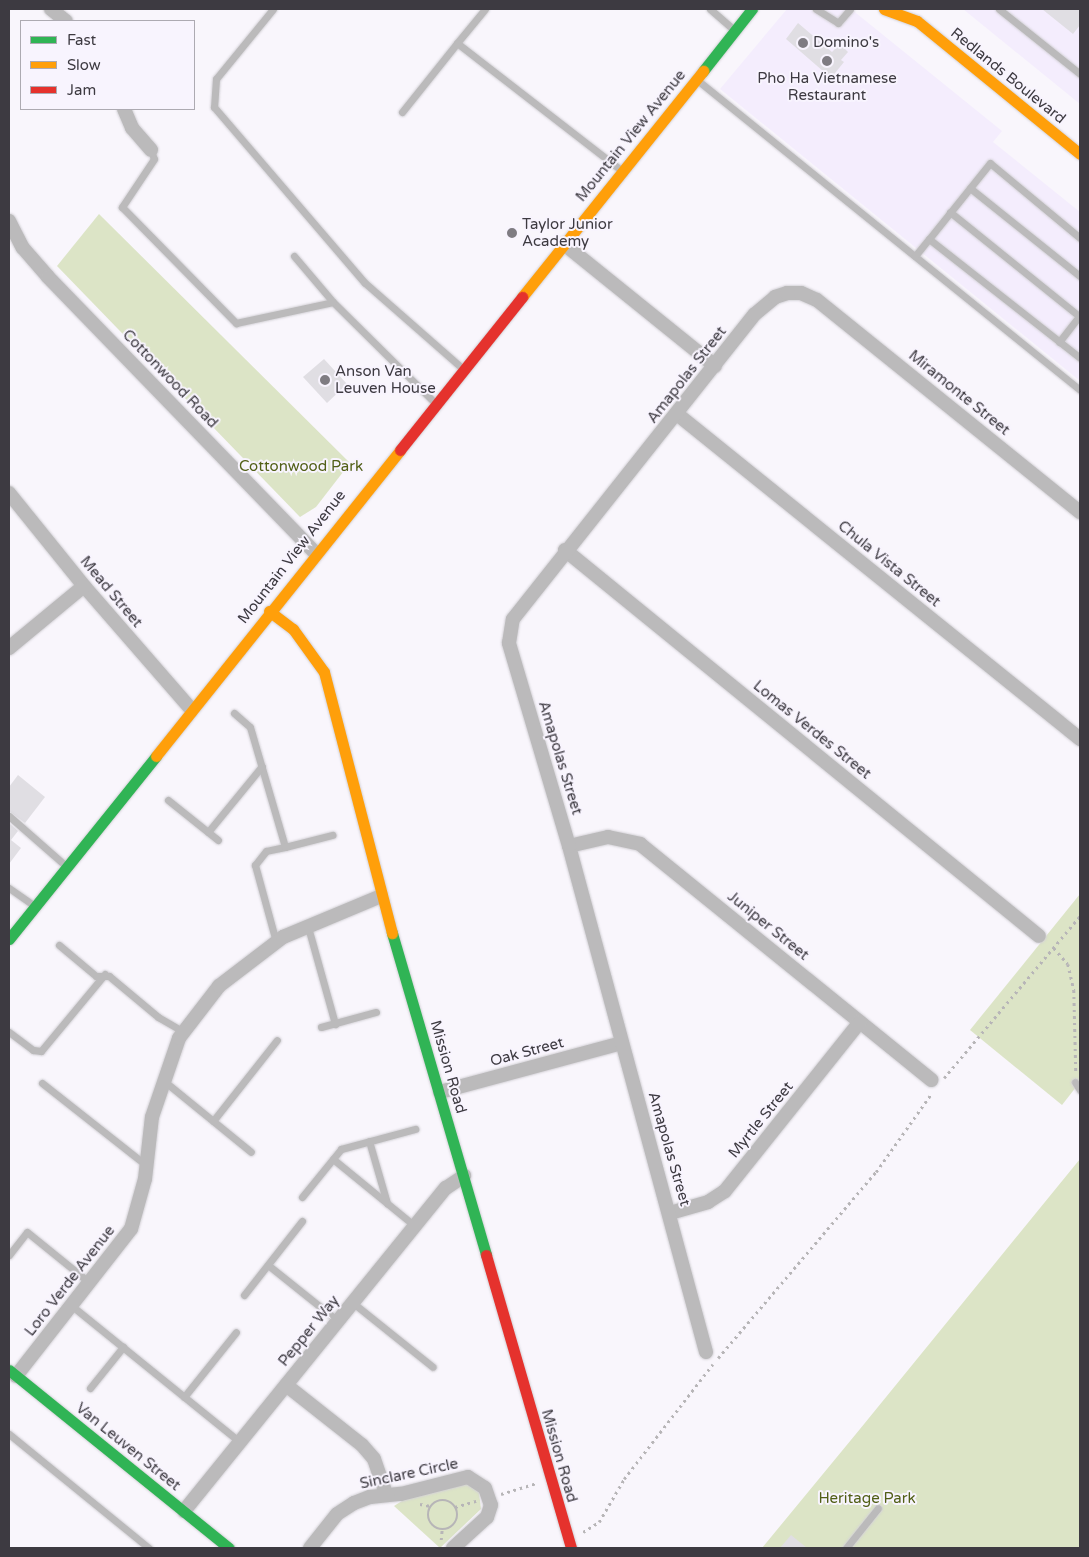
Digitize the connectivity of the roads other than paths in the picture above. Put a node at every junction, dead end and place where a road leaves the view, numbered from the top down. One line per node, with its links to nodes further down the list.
1 (50, 9): 11 (street)
2 (274, 9): 37 (lane)
3 (485, 9): 14 (lane)
4 (710, 9): 13 (lane)
5 (752, 9): 13 (main road, Mountain View Avenue)
6 (816, 9): 7 (lane)
7 (850, 9)
8 (884, 9): 12 (main road, Redlands Boulevard)
9 (910, 9): 12 (main road, Redlands Boulevard)
10 (999, 9): 15 (lane)
11 (65, 20)
12 (917, 21): 20 (main road, Redlands Boulevard)
13 (734, 31): 16 (main road, Mountain View Avenue)
14 (457, 43): 18 (lane); 21 (lane)
15 (1080, 74)
16 (696, 79): 21 (main road, Mountain View Avenue); 29 (lane)
17 (124, 110): 19 (street)
18 (402, 112)
19 (151, 150): 32 (lane)
20 (1080, 154)
21 (622, 171): 27 (main road, Mountain View Avenue)
22 (970, 188): 23 (lane); 25 (lane); 30 (lane)
23 (950, 212): 26 (lane); 33 (lane)
24 (9, 221): 44 (street, Cottonwood Road)
25 (1080, 238)
26 (929, 239): 29 (lane); 34 (lane)
27 (564, 244): 36 (street); 37 (main road, Mountain View Avenue)
28 (294, 256): 32 (lane)
29 (916, 256): 38 (lane)
30 (1080, 276)
31 (817, 300): 36 (street, Amapolas Street); 42 (street, Miramonte Street)
32 (333, 302): 39 (lane)
33 (1080, 316): 34 (lane)
34 (1059, 342): 35 (lane)
35 (1080, 358)
36 (714, 366): 40 (street, Amapolas Street)
37 (463, 369): 39 (main road, Mountain View Avenue)
38 (1080, 390)
39 (435, 403): 44 (main road, Mountain View Avenue)
40 (677, 414): 43 (street, Amapolas Street); 50 (street, Chula Vista Street)
41 (9, 493): 45 (street, Mead Street)
42 (1080, 512)
43 (565, 550): 57 (street, Amapolas Street); 64 (street, Lomas Verdes Street)
44 (315, 553): 46 (main road, Mountain View Avenue)
45 (84, 586): 47 (street); 48 (street, Mead Street)
46 (269, 611): 48 (main road, Mountain View Avenue); 61 (main road, Mission Road)
47 (9, 648)
48 (191, 709): 59 (main road, Mountain View Avenue)
49 (234, 713): 51 (lane)
50 (1080, 739)
51 (262, 766): 54 (lane); 58 (lane)
52 (168, 800): 54 (lane)
53 (9, 816): 59 (lane)
54 (208, 832): 56 (lane)
55 (332, 835): 58 (lane)
56 (218, 840)
57 (569, 846): 70 (street, Juniper Street); 76 (street, Amapolas Street)
58 (285, 847): 66 (lane)
59 (66, 866): 62 (main road, Mountain View Avenue)
60 (9, 888): 62 (lane)
61 (381, 896): 63 (street, Loro Verde Avenue); 82 (main road, Mission Road)
62 (35, 906): 65 (main road, Mountain View Avenue)
63 (308, 927): 66 (street, Loro Verde Avenue); 71 (lane)
64 (1039, 936)
65 (9, 939)
66 (276, 942): 74 (street, Loro Verde Avenue)
67 (59, 945): 68 (lane)
68 (105, 974): 73 (lane); 74 (lane)
69 (376, 1012): 71 (lane)
70 (860, 1022): 78 (street, Juniper Street); 92 (street, Myrtle Street)
71 (335, 1024): 72 (lane)
72 (321, 1027)
73 (9, 1032)
74 (184, 1032): 77 (street, Loro Verde Avenue)
75 (278, 1040): 83 (lane)
76 (622, 1043): 82 (street, Oak Street); 92 (street, Amapolas Street)
77 (164, 1081): 83 (lane); 88 (street, Loro Verde Avenue)
78 (936, 1082)
79 (1075, 1082): 81 (lane)
80 (42, 1083): 88 (lane)
81 (1080, 1090)
82 (440, 1092): 89 (main road, Mission Road)
83 (213, 1121): 86 (lane)
84 (415, 1128): 85 (lane)
85 (369, 1141): 87 (lane); 91 (lane)
86 (251, 1152)
87 (333, 1159): 90 (lane); 91 (lane)
88 (147, 1166): 97 (street, Loro Verde Avenue)
89 (464, 1176): 94 (street, Pepper Way); 115 (main road, Mission Road)
90 (302, 1197)
91 (387, 1203): 94 (lane)
92 (670, 1213): 104 (street, Amapolas Street)
93 (302, 1221): 96 (lane)
94 (415, 1226): 99 (street, Pepper Way)
95 (9, 1255): 97 (lane)
96 (268, 1265): 98 (lane); 101 (lane)
97 (90, 1283): 100 (street, Loro Verde Avenue)
98 (244, 1295)
99 (353, 1303): 101 (street, Pepper Way); 105 (lane)
100 (72, 1306): 103 (lane); 106 (street, Loro Verde Avenue)
101 (338, 1321): 107 (street, Pepper Way)
102 (236, 1332): 109 (lane)
103 (123, 1347): 108 (lane); 109 (lane)
104 (706, 1352)
105 (433, 1367)
106 (11, 1377): 114 (main road, Van Leuven Street)
107 (286, 1385): 111 (street, Pepper Way); 112 (street)
108 (90, 1388)
109 (184, 1397): 111 (lane)
110 (9, 1434): 116 (lane)
111 (240, 1442): 114 (street, Pepper Way)
112 (386, 1494): 118 (street, Sinclare Circle); 119 (street, Sinclare Circle)
113 (878, 1508): 120 (lane)
114 (184, 1512): 117 (main road, Van Leuven Street)
115 (570, 1545)
116 (148, 1548)
117 (228, 1548)
118 (310, 1548)
119 (453, 1548)
120 (846, 1548)

